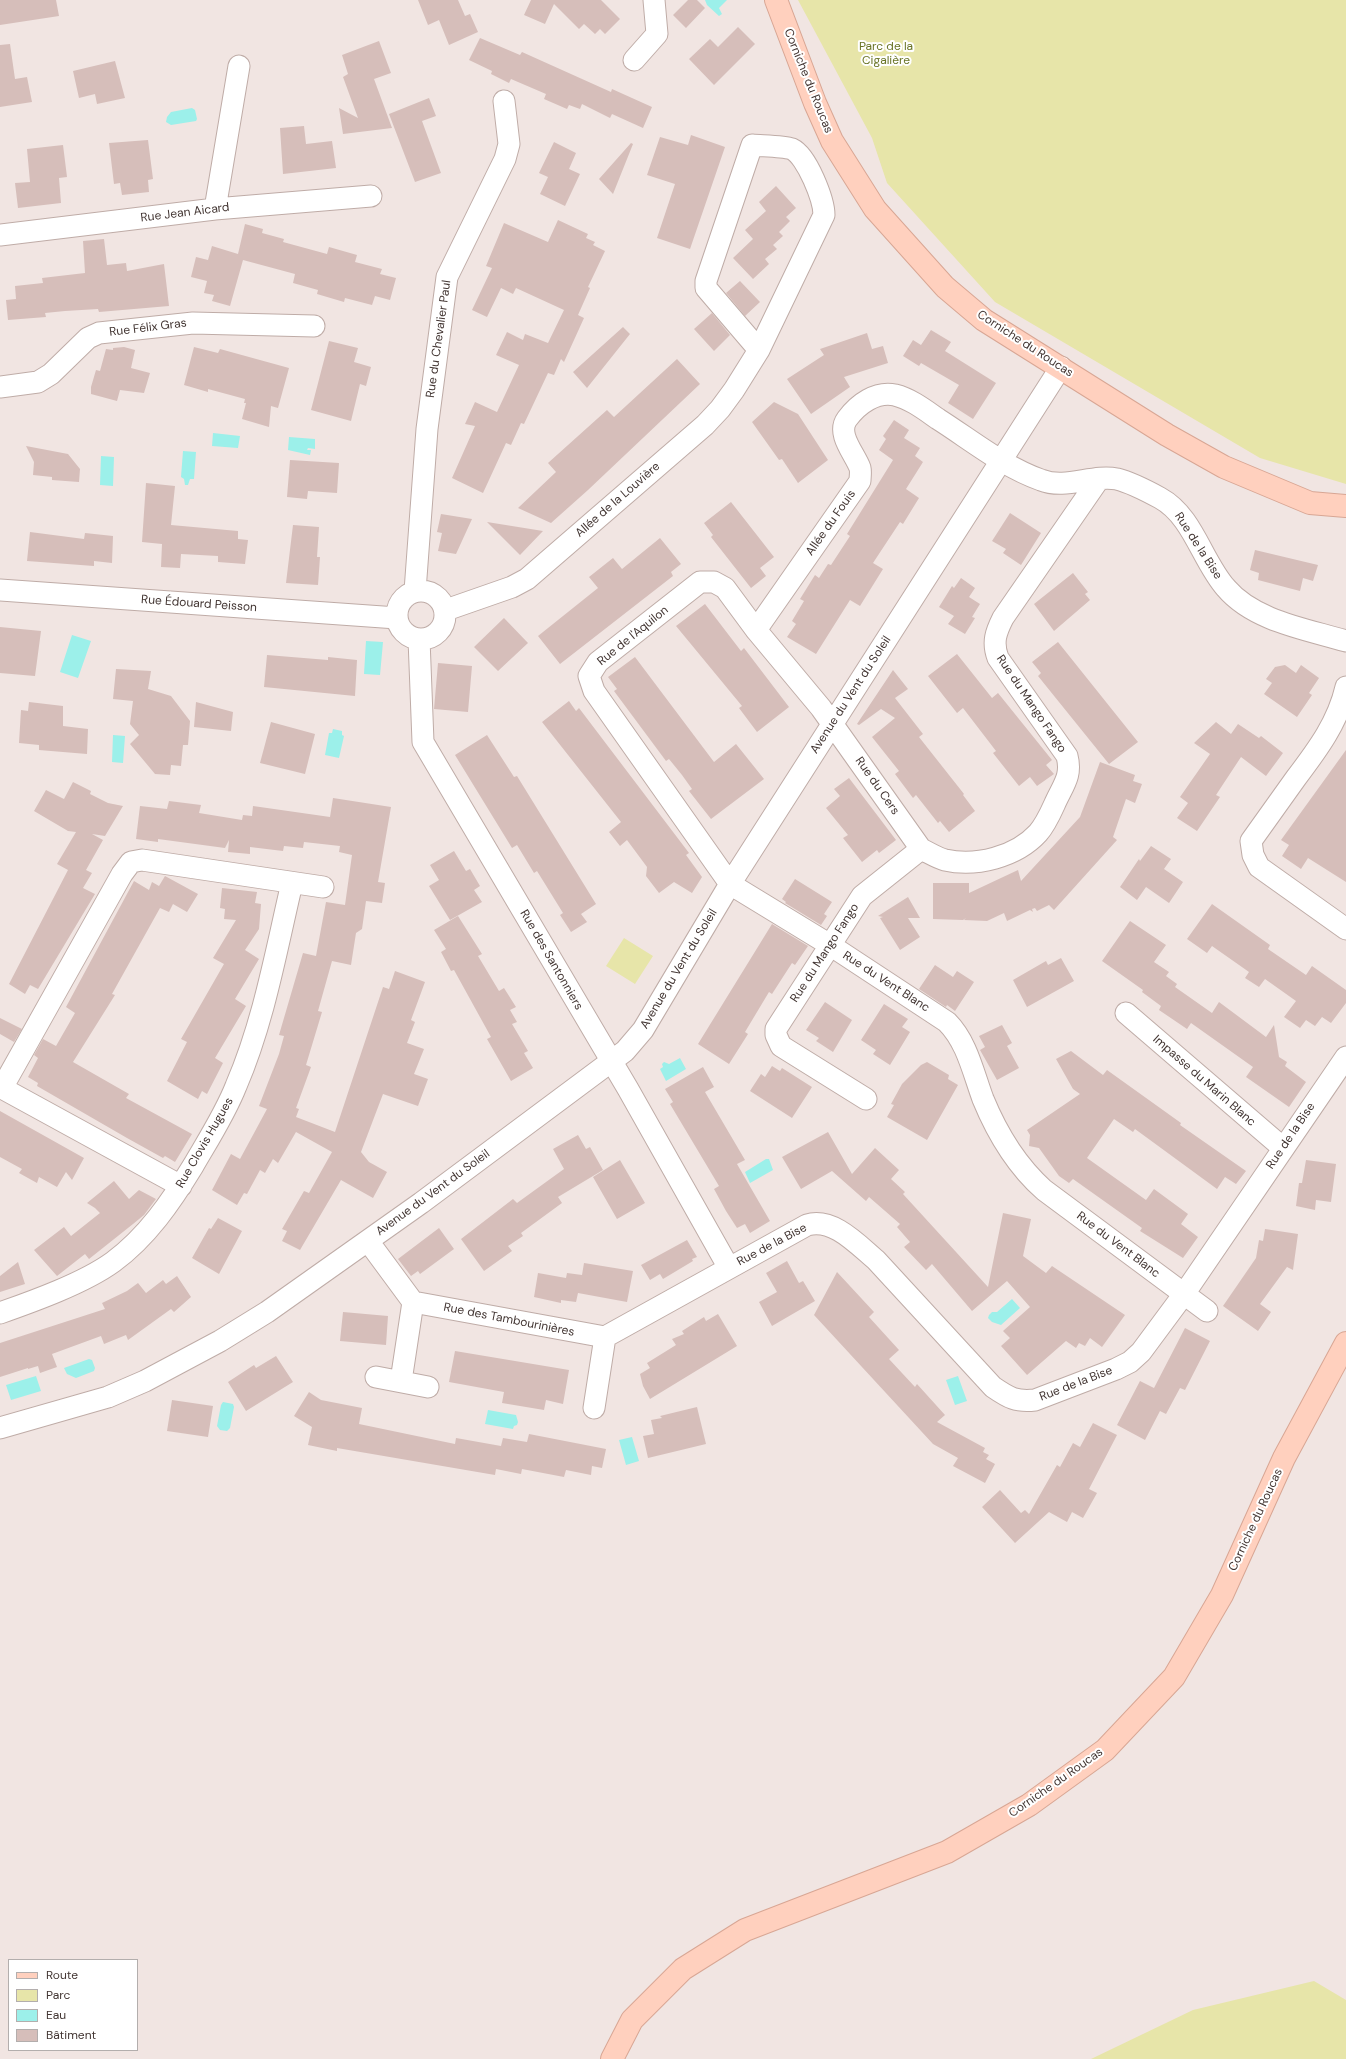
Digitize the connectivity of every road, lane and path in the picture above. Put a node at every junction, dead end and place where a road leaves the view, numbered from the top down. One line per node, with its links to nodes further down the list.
1 (654, 0): 3 (street)
2 (776, 0): 11 (main road, Corniche du Roucas)
3 (634, 60)
4 (239, 66): 7 (street)
5 (504, 101): 17 (street, Rue du Chevalier Paul)
6 (371, 196): 7 (street, Rue Jean Aicard)
7 (215, 209): 8 (street, Rue Jean Aicard)
8 (0, 235)
9 (314, 326): 12 (street, Rue Félix Gras)
10 (759, 350): 10 (street, Allée de la Louvière); 18 (street, Allée de la Louvière)
11 (1061, 367): 13 (street, Avenue du Vent du Soleil); 15 (main road, Corniche du Roucas)
12 (0, 386)
13 (1001, 460): 14 (street, Rue de la Bise); 20 (street, Allée du Fouis); 24 (street, Avenue du Vent du Soleil)
14 (1099, 479): 22 (street, Rue de la Bise); 25 (street, Rue du Mango Fango)
15 (1346, 506)
16 (0, 590): 19 (street, Rue Édouard Peisson)
17 (415, 591): 18 (street); 19 (street)
18 (446, 610): 21 (street)
19 (397, 618): 21 (street)
20 (756, 630): 24 (street, Rue de l'Aquilon); 27 (street, Rue de l'Aquilon)
21 (419, 639): 33 (street, Rue des Santonniers)
22 (1346, 640)
23 (1346, 687): 29 (street)
24 (833, 724): 25 (street, Rue du Cers); 27 (street, Avenue du Vent du Soleil)
25 (921, 849): 30 (street, Rue du Mango Fango)
26 (292, 883): 28 (street); 34 (street); 37 (street, Rue Clovis Hugues)
27 (730, 884): 30 (street, Rue du Vent Blanc); 33 (street, Avenue du Vent du Soleil)
28 (323, 887)
29 (1346, 929)
30 (830, 945): 35 (street, Rue du Mango Fango); 40 (street, Rue du Vent Blanc)
31 (1126, 1013): 36 (street, Impasse du Marin Blanc)
32 (1346, 1056): 36 (street, Rue de la Bise)
33 (610, 1060): 38 (street, Avenue du Vent du Soleil); 39 (street, Rue des Santonniers)
34 (1, 1088): 37 (street)
35 (866, 1099)
36 (1283, 1148): 40 (street, Rue de la Bise)
37 (181, 1186): 43 (street, Rue Clovis Hugues)
38 (368, 1241): 41 (street); 50 (street, Avenue du Vent du Soleil)
39 (729, 1268): 40 (street, Rue de la Bise); 44 (street)
40 (1184, 1294): 42 (street, Rue du Vent Blanc)
41 (413, 1302): 44 (street, Rue des Tambourinières); 47 (street)
42 (1207, 1311)
43 (0, 1313)
44 (605, 1338): 49 (street)
45 (1346, 1343): 51 (main road, Corniche du Roucas)
46 (376, 1377): 47 (street)
47 (401, 1381): 48 (street)
48 (428, 1386)
49 (594, 1408)
50 (0, 1428)
51 (612, 2059)

